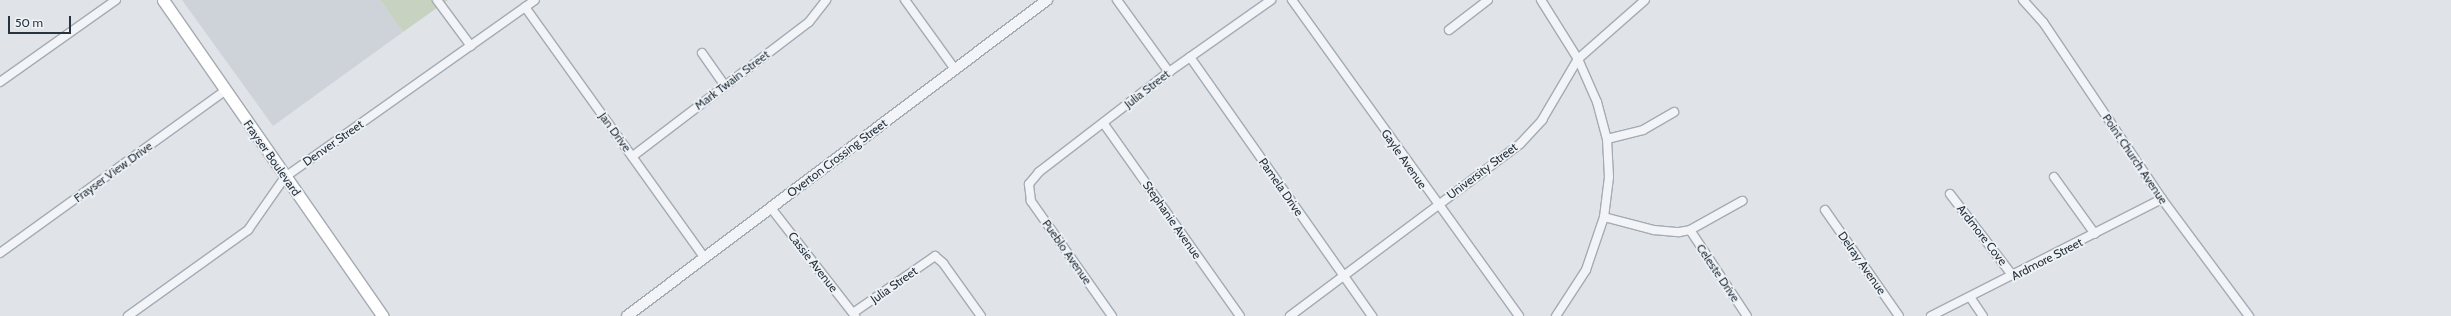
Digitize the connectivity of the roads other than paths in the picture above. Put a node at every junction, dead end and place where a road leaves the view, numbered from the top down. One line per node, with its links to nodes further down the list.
1 (116, 0): 23 (street)
2 (163, 0): 25 (main road, Frayser Boulevard)
3 (437, 0): 17 (street)
4 (535, 0): 15 (street, Denver Street)
5 (826, 0): 24 (street, Mark Twain Street)
6 (905, 0): 21 (street)
7 (1047, 0): 21 (street, Overton Crossing Street)
8 (1117, 0): 22 (street)
9 (1271, 0): 19 (street, Julia Street)
10 (1292, 0): 36 (street, Gayle Avenue)
11 (1488, 0): 16 (street)
12 (1541, 0): 20 (street)
13 (1646, 0): 20 (street, University Street)
14 (2023, 0): 34 (street, Point Church Avenue)
15 (525, 7): 17 (street, Denver Street); 29 (street, Jan Drive)
16 (1449, 30)
17 (471, 46): 30 (street, Denver Street)
18 (702, 53): 24 (street)
19 (1190, 57): 22 (street, Julia Street); 44 (street, Pamela Drive)
20 (1578, 59): 28 (street); 36 (street, University Street)
21 (954, 68): 37 (street, Overton Crossing Street)
22 (1169, 72): 27 (street, Julia Street)
23 (0, 82)
24 (724, 84): 29 (street, Mark Twain Street)
25 (226, 91): 30 (main road, Frayser Boulevard); 42 (street, Frayser View Drive)
26 (1674, 112): 28 (street)
27 (1104, 124): 32 (street, Julia Street); 53 (street, Stephanie Avenue)
28 (1607, 139): 39 (street)
29 (633, 156): 43 (street, Jan Drive)
30 (285, 177): 48 (street, Denver Street); 49 (main road, Frayser Boulevard)
31 (2054, 177): 41 (street)
32 (1029, 184): 52 (street, Pueblo Avenue)
33 (1950, 194): 45 (street, Ardmore Cove)
34 (2162, 200): 41 (street, Ardmore Street); 62 (street, Point Church Avenue)
35 (1742, 201): 40 (street)
36 (1437, 205): 44 (street, University Street); 56 (street, Gayle Avenue)
37 (771, 208): 43 (street, Overton Crossing Street); 47 (street, Cassie Avenue)
38 (1826, 210): 59 (street, Delray Avenue)
39 (1604, 217): 40 (street); 57 (street)
40 (1690, 230): 58 (street, Celeste Drive)
41 (2095, 234): 45 (street, Ardmore Street)
42 (0, 253)
43 (704, 257): 50 (street, Overton Crossing Street)
44 (1343, 274): 54 (street, University Street); 55 (street, Pamela Drive)
45 (2014, 276): 46 (street, Ardmore Street)
46 (1970, 297): 60 (street, Ardmore Street); 61 (street)
47 (854, 314): 51 (street, Julia Street)
48 (128, 316)
49 (382, 316)
50 (627, 316)
51 (981, 316)
52 (1112, 316)
53 (1240, 316)
54 (1290, 316)
55 (1372, 316)
56 (1519, 316)
57 (1556, 316)
58 (1747, 316)
59 (1899, 316)
60 (1931, 316)
61 (1983, 316)
62 (2249, 316)

